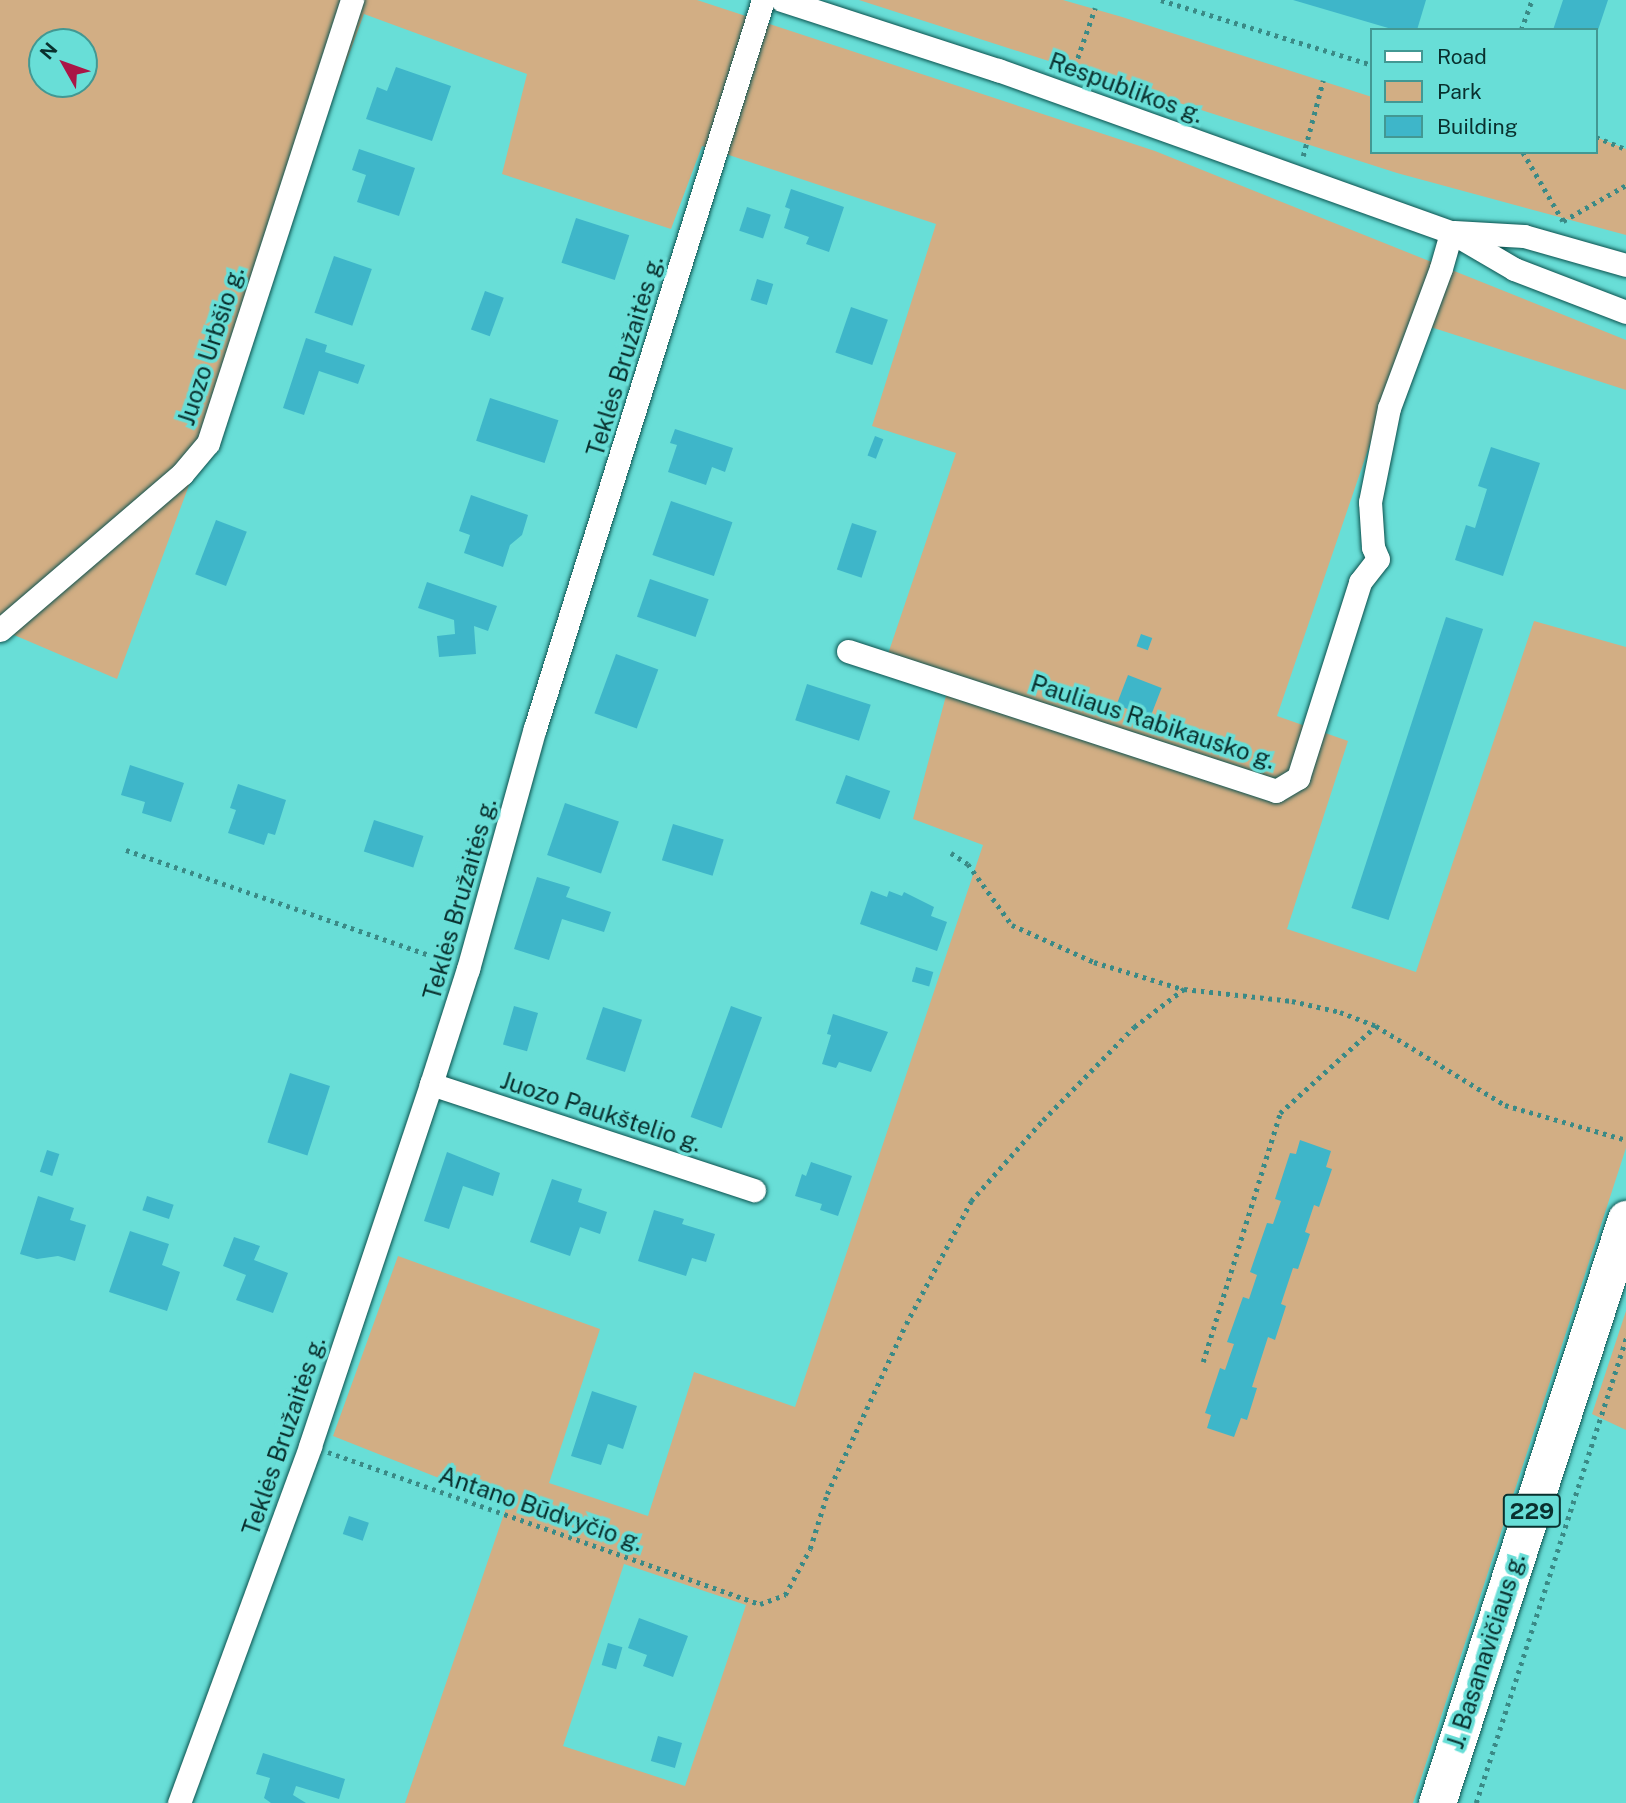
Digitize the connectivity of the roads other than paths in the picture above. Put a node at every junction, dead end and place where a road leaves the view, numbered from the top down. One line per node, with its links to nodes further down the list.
1 (352, 0): 7 (street, Juozo Urbšio g.)
2 (763, 0): 9 (street, Teklės Bružaitės g.)
3 (782, 0): 4 (street, Respublikos g.)
4 (1451, 232): 5 (street, Respublikos g.); 6 (street, Respublikos g.); 8 (street, Pauliaus Rabikausko g.)
5 (1626, 265)
6 (1626, 312)
7 (0, 630)
8 (848, 651)
9 (431, 1084): 10 (street, Juozo Paukštelio g.); 12 (street, Teklės Bružaitės g.)
10 (754, 1190)
11 (1626, 1219): 13 (main road, J. Basanavičiaus g. / 229)
12 (179, 1803)
13 (1437, 1803)

